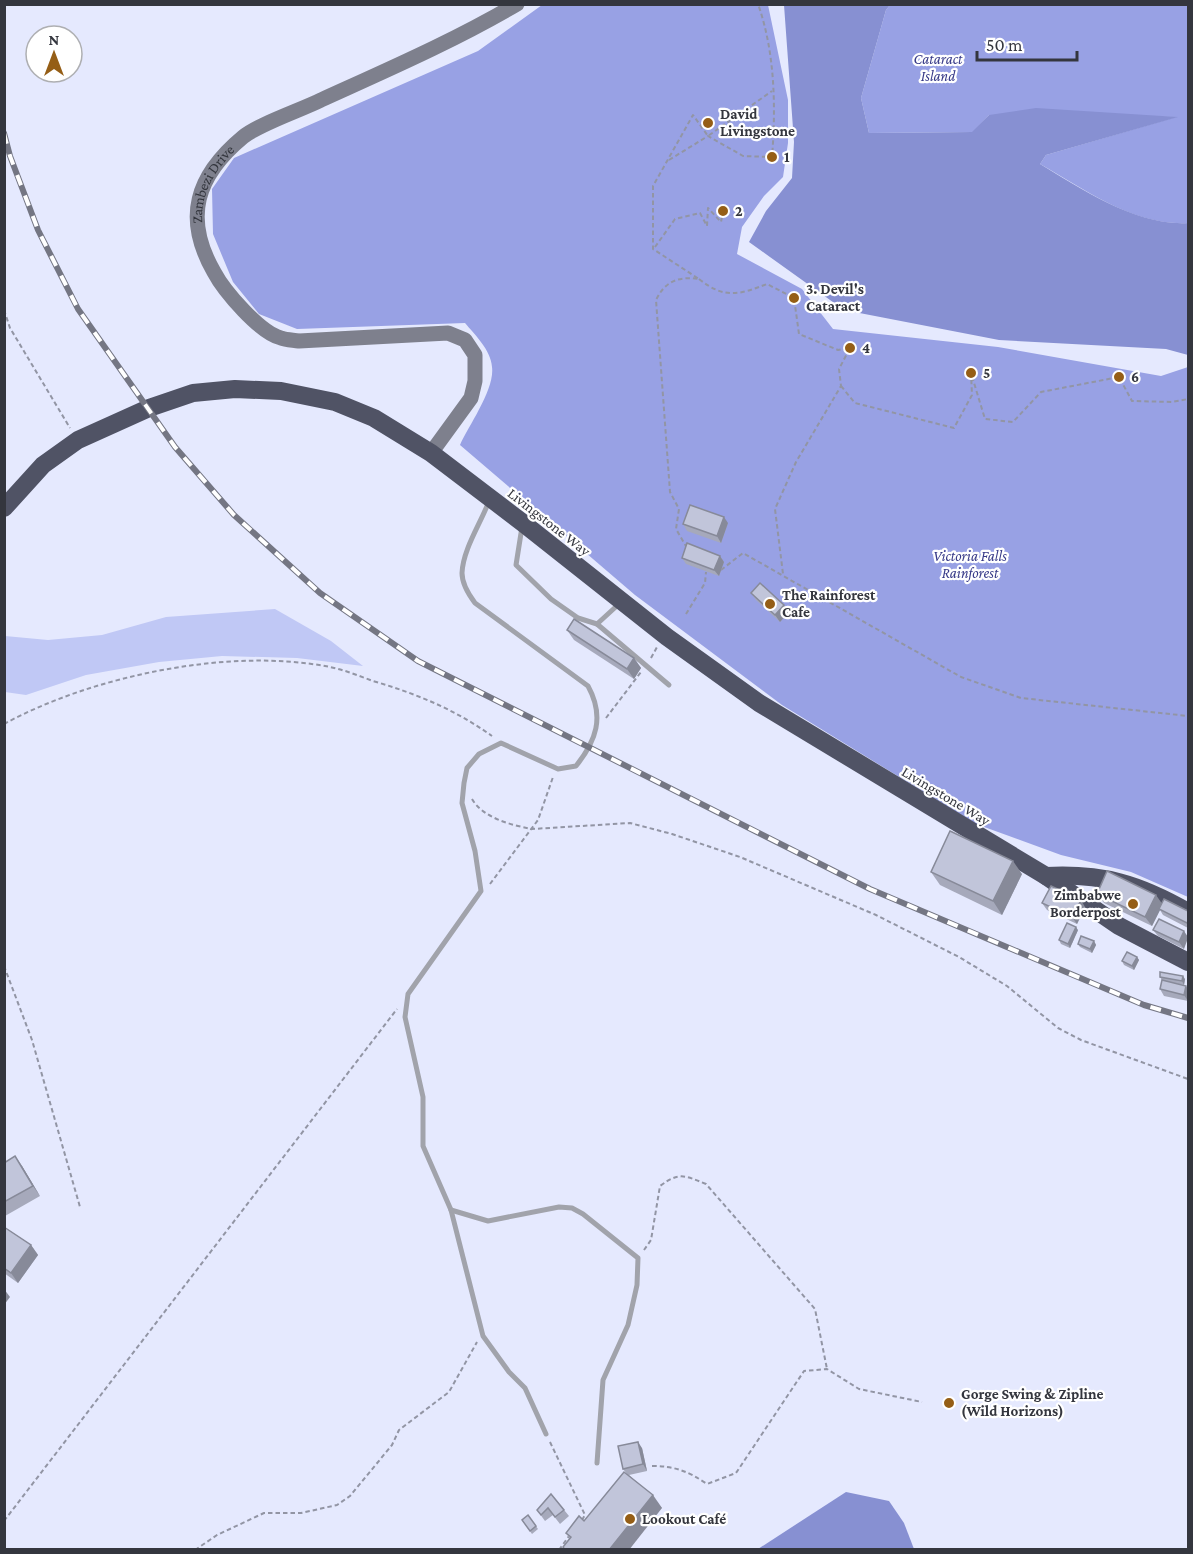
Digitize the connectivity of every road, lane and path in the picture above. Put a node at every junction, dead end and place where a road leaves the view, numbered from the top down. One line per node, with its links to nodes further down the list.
1 (517, 4): 13 (street, Zambezi Drive)
2 (758, 4): 3 (path)
3 (772, 91): 4 (path); 4 (path)
4 (708, 136): 5 (path); 5 (path)
5 (667, 161): 7 (path)
6 (723, 211): 7 (path)
7 (653, 249): 8 (path)
8 (699, 279): 10 (path); 17 (path)
9 (4, 310): 12 (path)
10 (841, 386): 11 (path); 20 (path)
11 (1188, 399)
12 (78, 440): 13 (highway, Livingstone Way); 15 (highway, Livingstone Way)
13 (431, 453): 14 (highway, Livingstone Way)
14 (490, 499): 16 (highway, Livingstone Way); 29 (lane)
15 (4, 508)
16 (523, 523): 21 (highway, Livingstone Way); 23 (lane)
17 (690, 554)
18 (721, 570): 20 (path)
19 (706, 572): 22 (path)
20 (783, 574): 27 (path)
21 (621, 601): 23 (lane); 34 (highway, Livingstone Way)
22 (686, 614)
23 (597, 624): 25 (lane)
24 (657, 647): 25 (path)
25 (647, 664): 26 (lane); 29 (path)
26 (669, 685)
27 (1188, 716)
28 (4, 724): 30 (path)
29 (596, 733): 31 (lane)
30 (501, 743): 31 (lane); 32 (lane)
31 (558, 769): 33 (path)
32 (464, 783): 33 (path); 35 (lane)
33 (532, 829): 35 (path); 40 (path)
34 (1046, 876): 36 (highway); 37 (highway, Livingstone Way)
35 (481, 891): 39 (lane)
36 (1188, 912)
37 (1188, 962)
38 (4, 966): 41 (path)
39 (408, 994): 42 (lane); 50 (path)
40 (1188, 1079)
41 (80, 1207)
42 (451, 1210): 43 (lane); 44 (lane)
43 (638, 1258): 45 (path); 48 (lane)
44 (483, 1336): 47 (lane); 53 (path)
45 (828, 1369): 46 (path); 49 (path)
46 (922, 1402)
47 (546, 1434): 51 (path)
48 (597, 1463)
49 (652, 1466)
50 (4, 1521)
51 (579, 1524)
52 (572, 1532): 54 (path)
53 (195, 1550)
54 (559, 1550)

